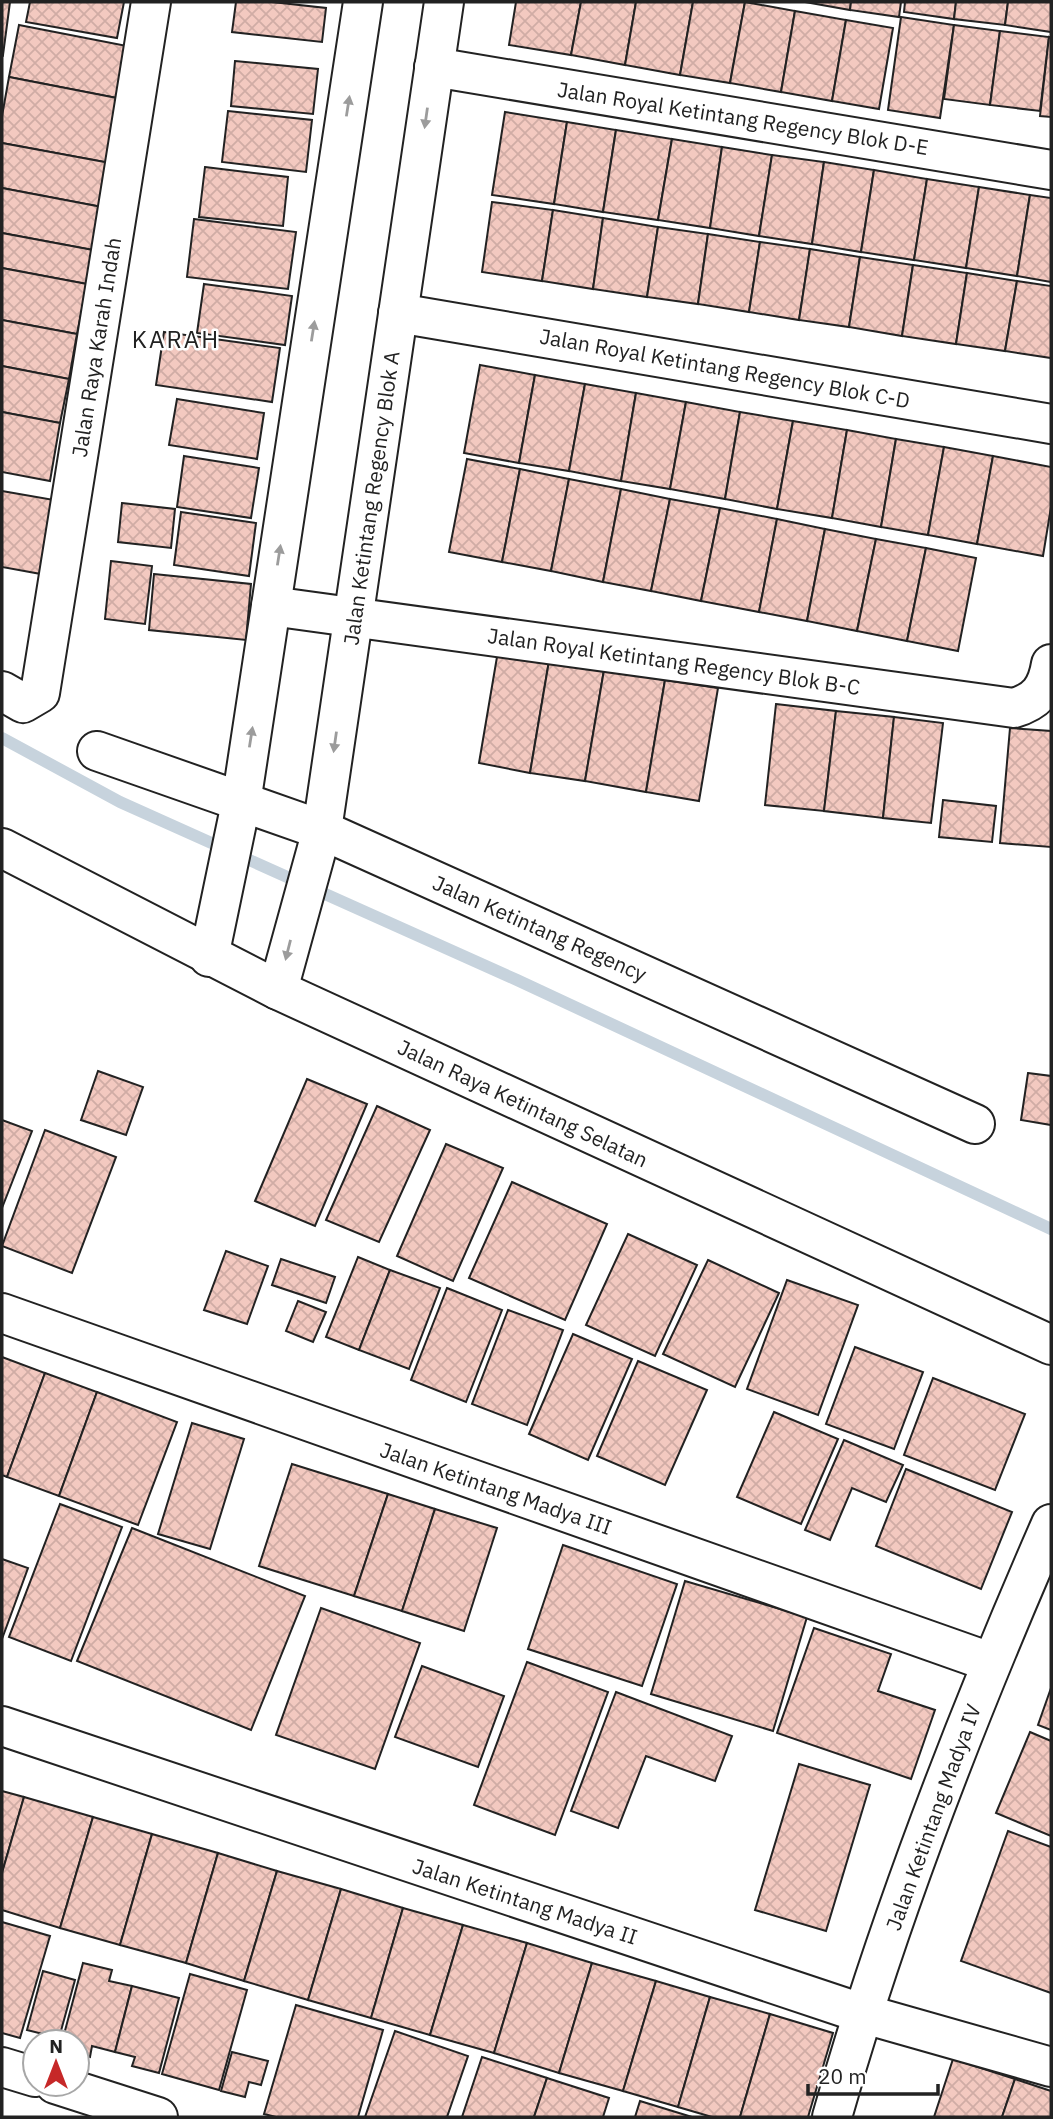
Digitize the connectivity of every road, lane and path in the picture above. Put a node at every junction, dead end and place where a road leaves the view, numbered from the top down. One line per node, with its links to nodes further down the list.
1 (151, 2): 11 (street, Jalan Raya Karah Indah)
2 (363, 2): 8 (street, one-way to 2)
3 (444, 2): 4 (street, Jalan Ketintang Regency Blok A)
4 (434, 67): 5 (street, Jalan Royal Ketintang Regency Blok D-E); 6 (street, Jalan Ketintang Regency Blok A, one-way to 6)
5 (1051, 170)
6 (398, 313): 7 (street, Jalan Royal Ketintang Regency Blok C-D); 9 (street, Jalan Ketintang Regency Blok A)
7 (1051, 424)
8 (271, 606): 9 (street, Jalan Royal Ketintang Regency Blok B-C); 13 (street, one-way to 8)
9 (353, 616): 10 (street, Jalan Royal Ketintang Regency Blok B-C); 14 (street, Jalan Ketintang Regency Blok A, one-way to 14)
10 (1051, 664)
11 (2, 691)
12 (97, 751): 13 (street, Jalan Ketintang Regency)
13 (238, 816): 14 (street, Jalan Ketintang Regency); 16 (street)
14 (318, 841): 17 (street, Jalan Ketintang Regency Blok A, one-way to 17); 18 (street, Jalan Ketintang Regency)
15 (2, 848): 16 (street, Jalan Raya Ketintang Selatan)
16 (209, 957): 17 (street, Jalan Raya Ketintang Selatan)
17 (278, 990): 20 (street, Jalan Raya Ketintang Selatan)
18 (975, 1124)
19 (2, 1313): 22 (street, Jalan Ketintang Madya III)
20 (1051, 1345)
21 (1051, 1524): 22 (street, Jalan Ketintang Madya IV)
22 (990, 1662): 24 (street, Jalan Ketintang Madya IV)
23 (2, 1726): 24 (street, Jalan Ketintang Madya II)
24 (862, 2013): 26 (street, Jalan Ketintang Madya II); 30 (street, Jalan Ketintang Madya IV)
25 (2, 2067): 27 (street)
26 (1051, 2067)
27 (21, 2073)
28 (91, 2096): 29 (street)
29 (158, 2117)
30 (832, 2117)

